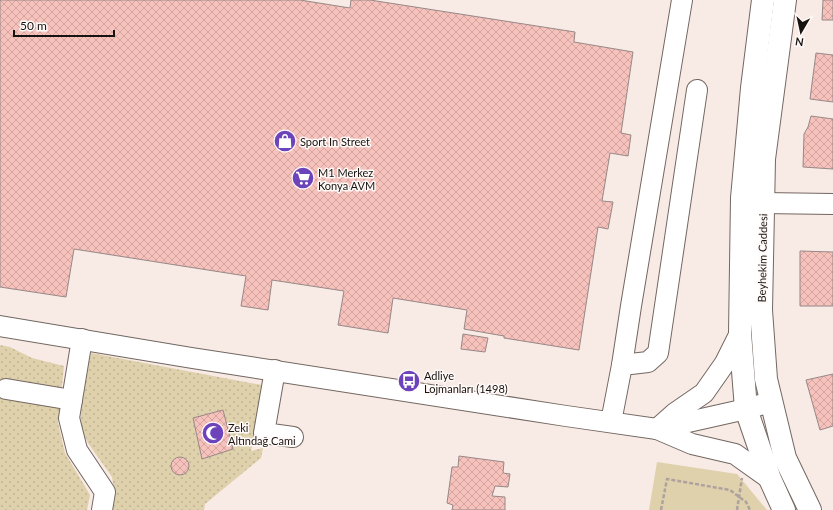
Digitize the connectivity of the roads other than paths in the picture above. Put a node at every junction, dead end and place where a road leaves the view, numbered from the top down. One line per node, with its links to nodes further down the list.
1 (682, 0): 10 (street)
2 (763, 0): 8 (main road, Beyhekim Caddesi)
3 (785, 0): 5 (main road, Beyhekim Caddesi)
4 (697, 90): 10 (street)
5 (762, 203): 6 (street); 14 (main road, Beyhekim Caddesi)
6 (833, 204)
7 (0, 326): 9 (street)
8 (740, 332): 15 (main road, Beyhekim Caddesi); 17 (street)
9 (82, 339): 11 (street); 13 (street)
10 (622, 365): 16 (street)
11 (275, 370): 16 (street); 18 (street)
12 (6, 389): 13 (street)
13 (72, 400): 20 (street)
14 (771, 402): 15 (street); 22 (main road, Beyhekim Caddesi)
15 (746, 409): 17 (street); 19 (main road, Beyhekim Caddesi)
16 (611, 422): 17 (street)
17 (657, 428): 19 (street)
18 (294, 437)
19 (770, 478): 21 (main road, Beyhekim Caddesi)
20 (102, 510)
21 (784, 510)
22 (810, 510)

